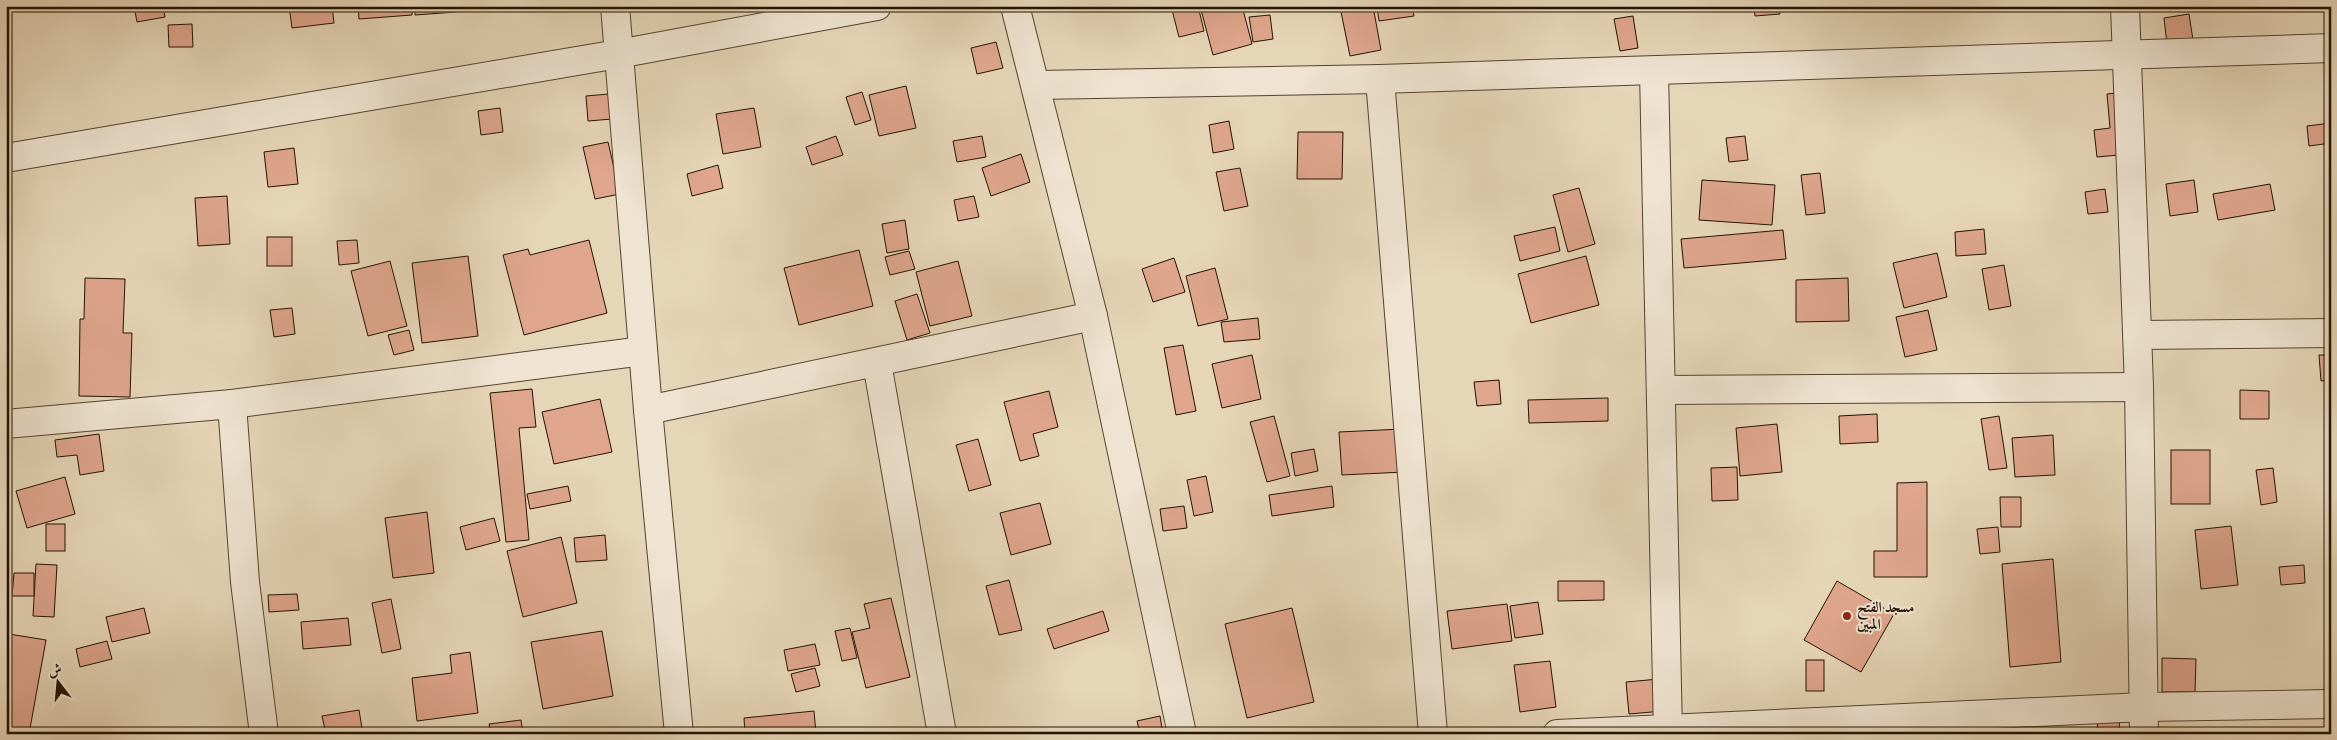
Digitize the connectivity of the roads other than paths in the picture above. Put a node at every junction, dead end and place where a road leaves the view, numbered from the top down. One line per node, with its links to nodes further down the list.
1 (615, 6): 6 (street)
2 (877, 6): 6 (street)
3 (1015, 6): 10 (street)
4 (2125, 6): 7 (street)
5 (2331, 48): 7 (street)
6 (618, 54): 11 (street); 15 (street)
7 (2126, 55): 8 (street); 14 (street)
8 (1654, 71): 9 (street); 18 (street)
9 (1380, 79): 10 (street); 29 (street)
10 (1036, 85): 12 (street)
11 (6, 158)
12 (1093, 316): 16 (street); 28 (street)
13 (2331, 332): 14 (street)
14 (2138, 335): 17 (street)
15 (643, 351): 19 (street); 20 (street)
16 (877, 363): 20 (street); 27 (street)
17 (2139, 387): 18 (street); 23 (street)
18 (1661, 390): 24 (street)
19 (232, 404): 21 (street); 25 (street)
20 (648, 410): 26 (street)
21 (6, 424)
22 (2331, 704): 23 (street)
23 (2144, 721): 24 (street)
24 (1668, 732): 30 (street)
25 (264, 734)
26 (679, 734)
27 (942, 734)
28 (1182, 734)
29 (1433, 734)
30 (1557, 734)

